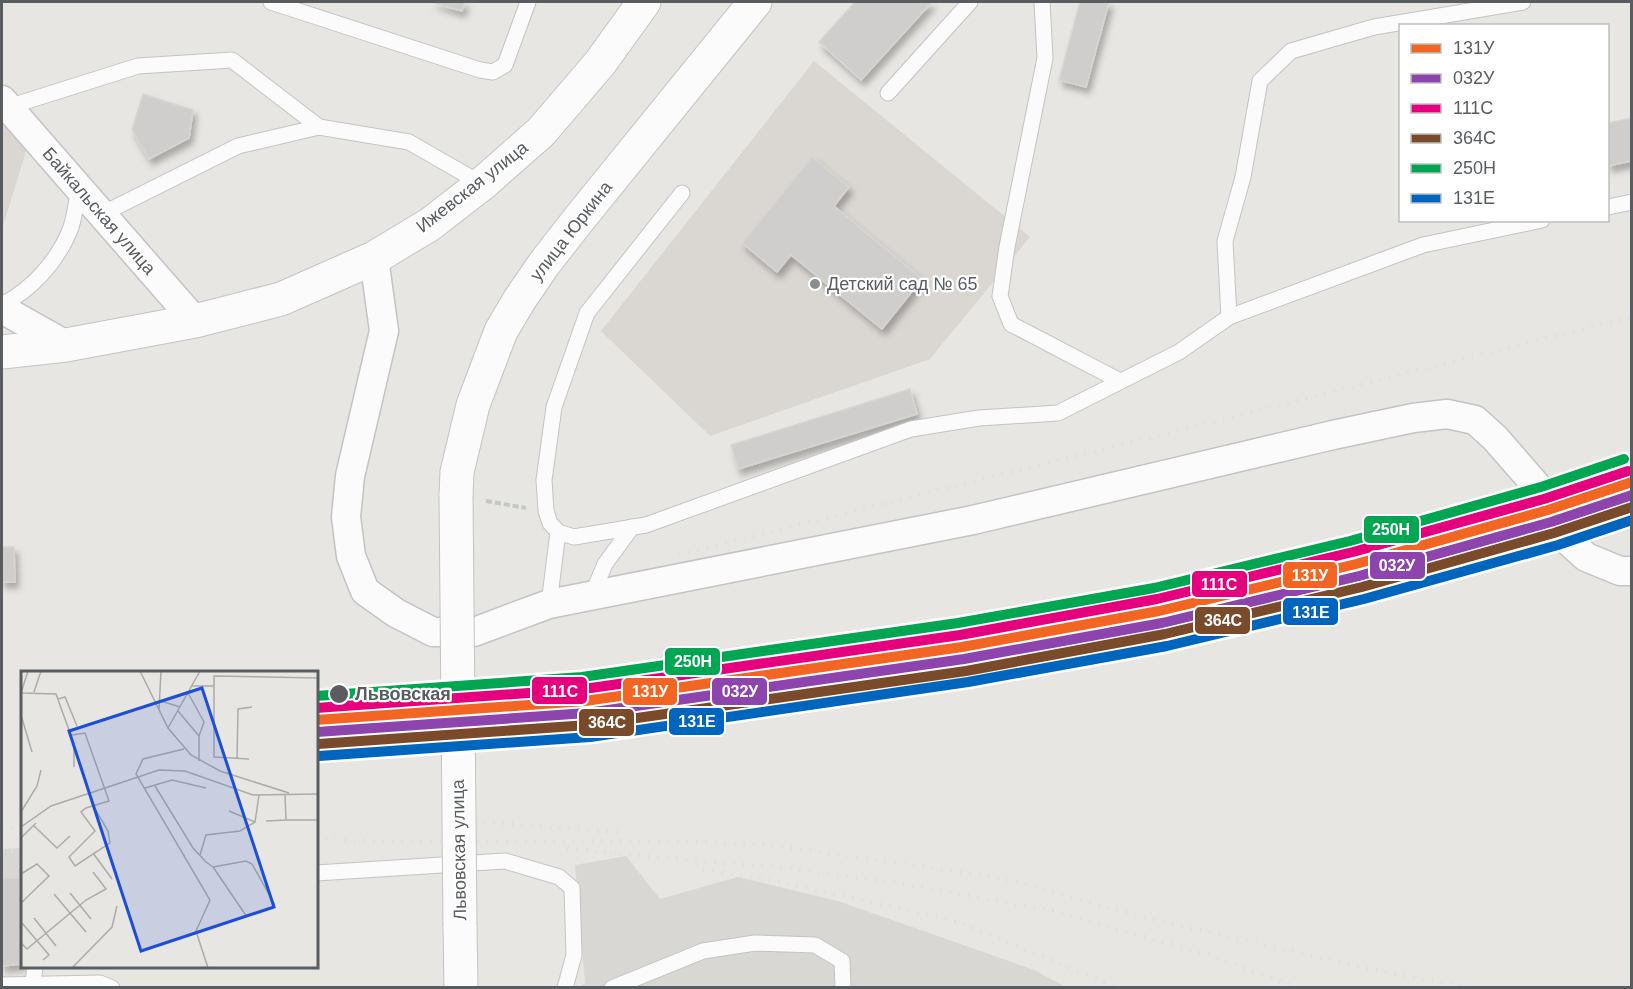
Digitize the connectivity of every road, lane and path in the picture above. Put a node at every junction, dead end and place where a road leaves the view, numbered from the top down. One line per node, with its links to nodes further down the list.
1 (271, 2): 2 (lane)
2 (528, 2)
3 (644, 2): 11 (main road, Ижевская улица)
4 (755, 2): 25 (main road, улица Юркина)
5 (970, 2): 8 (lane)
6 (1042, 2): 24 (lane)
7 (1522, 2): 20 (lane)
8 (888, 93)
9 (4, 103): 10 (lane); 12 (street, Байкальская улица)
10 (319, 127): 11 (lane); 16 (lane)
11 (482, 184): 18 (main road, Ижевская улица)
12 (79, 189): 16 (street, Байкальская улица); 19 (lane)
13 (682, 193): 26 (lane)
14 (1632, 202): 15 (lane)
15 (1609, 207)
16 (102, 214): 21 (street, Байкальская улица)
17 (1532, 222): 20 (lane)
18 (374, 258): 21 (main road, Ижевская улица); 31 (street)
19 (2, 307): 22 (street)
20 (1229, 317): 24 (lane)
21 (195, 321): 22 (main road, Ижевская улица)
22 (66, 345): 23 (main road, Ижевская улица)
23 (2, 352)
24 (1120, 381): 27 (lane)
25 (456, 496): 26 (path); 37 (main road, Львовская улица, bridge)
26 (546, 511): 28 (lane)
27 (632, 527): 28 (lane); 30 (lane)
28 (558, 532): 31 (lane)
29 (1632, 571): 30 (street)
30 (592, 596): 31 (street)
31 (549, 604)
32 (318, 873): 38 (lane)
33 (35, 968): 34 (lane)
34 (33, 983): 35 (lane); 36 (lane)
35 (2, 985)
36 (112, 987)
37 (461, 987)
38 (565, 987)
39 (612, 987): 40 (lane)
40 (843, 987)

